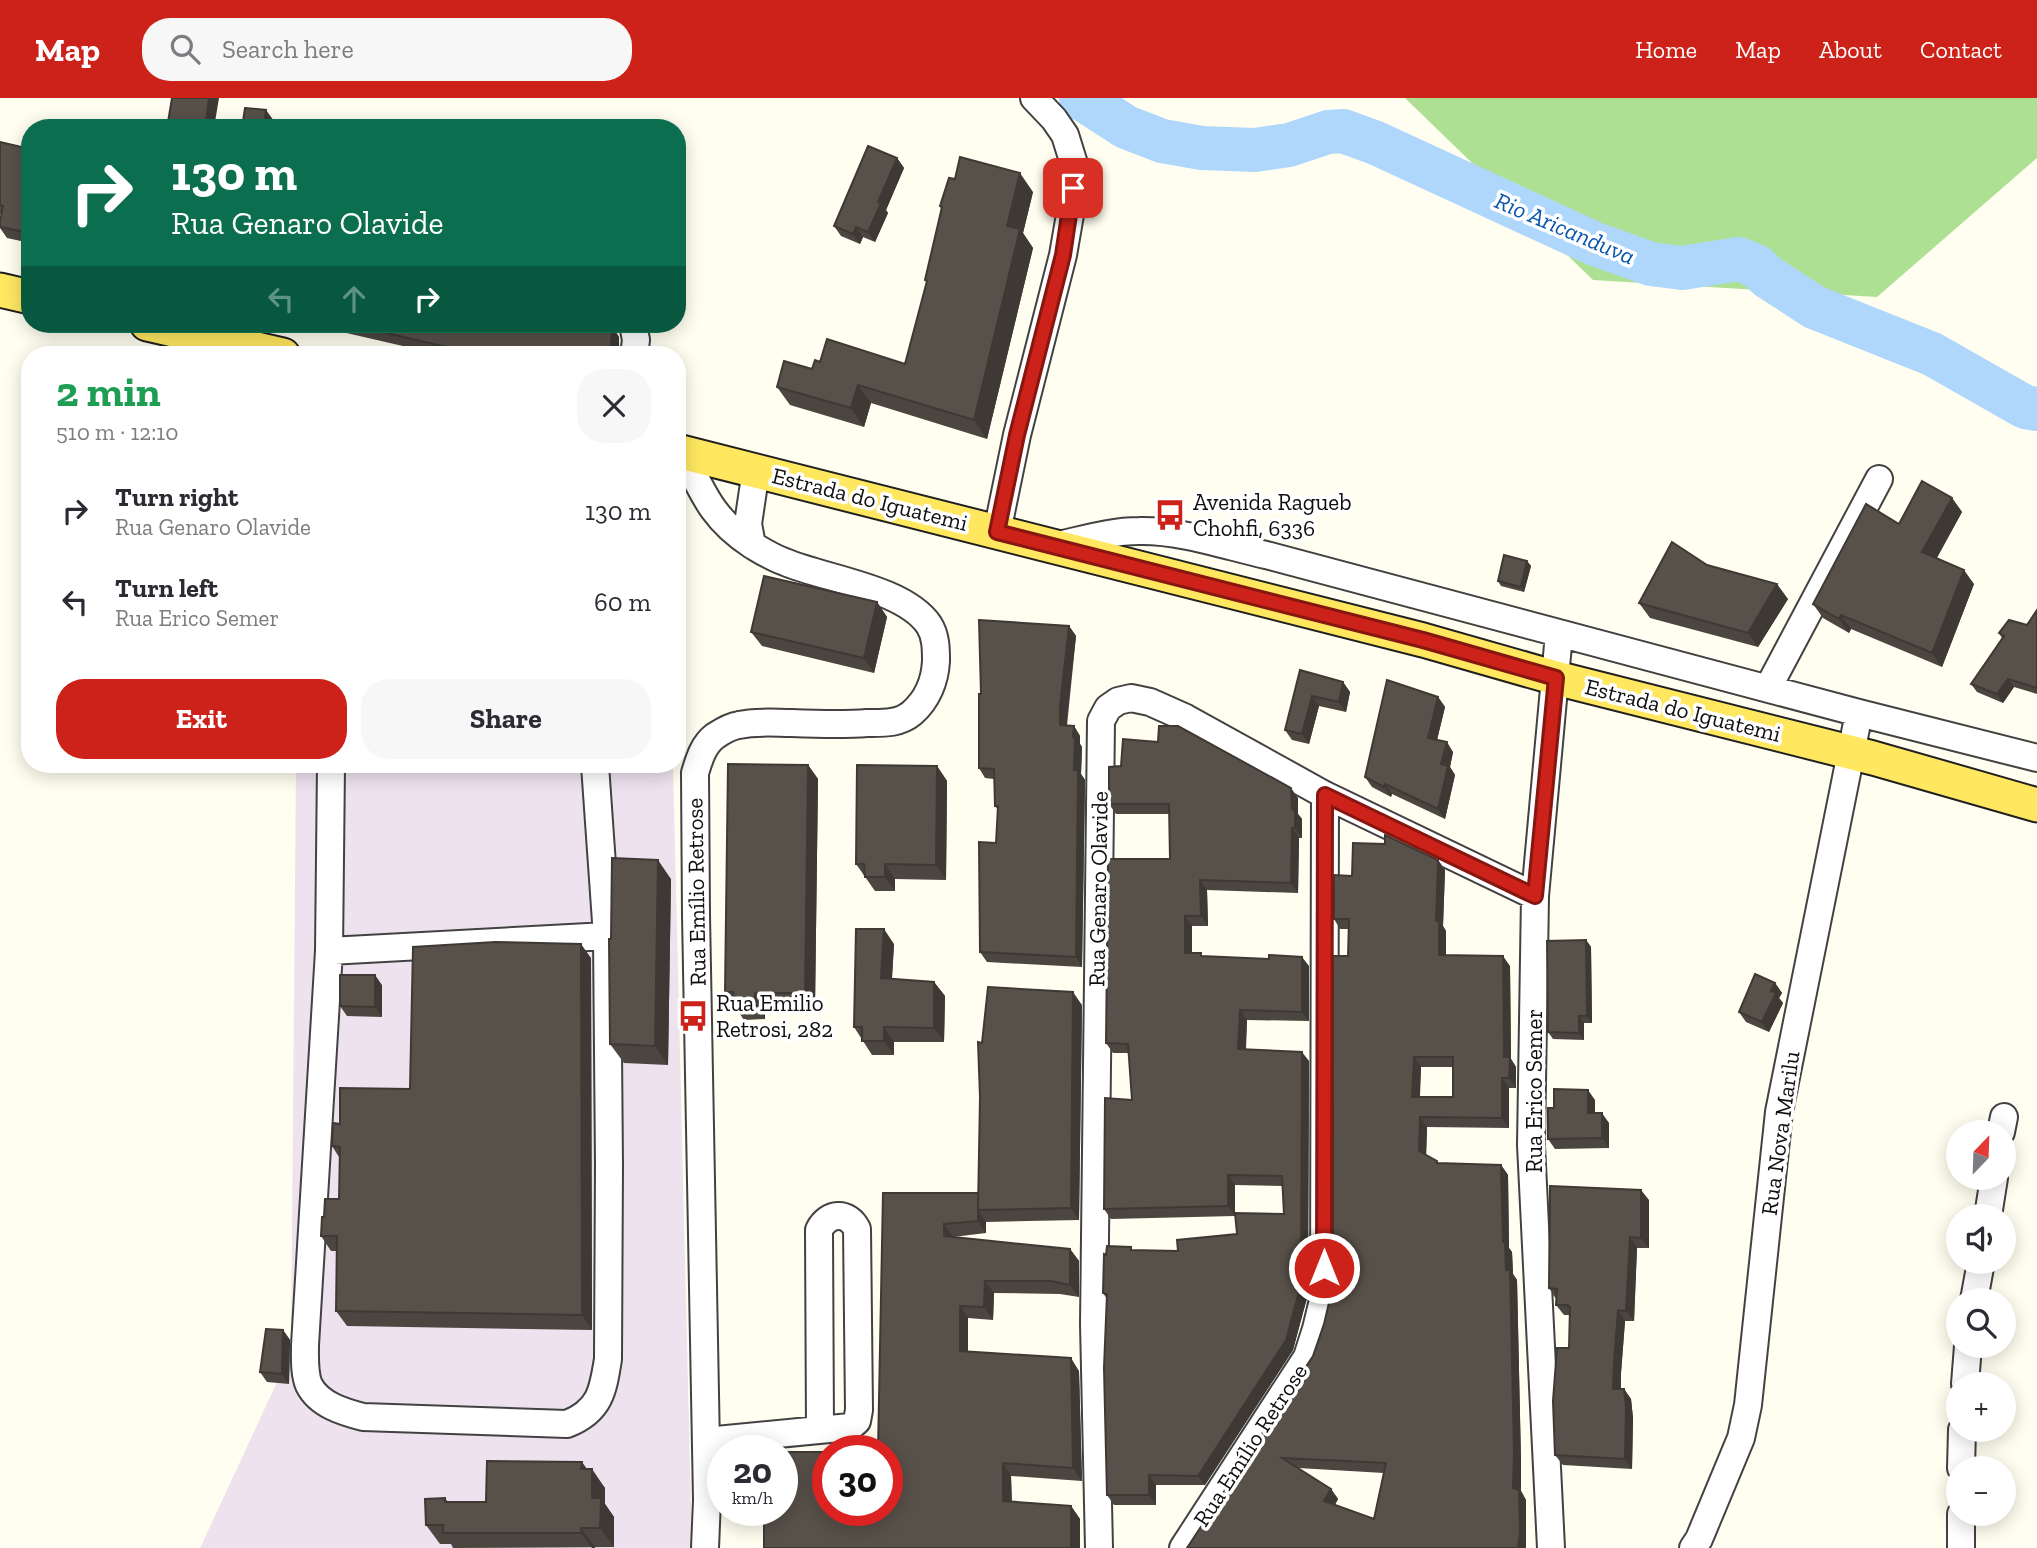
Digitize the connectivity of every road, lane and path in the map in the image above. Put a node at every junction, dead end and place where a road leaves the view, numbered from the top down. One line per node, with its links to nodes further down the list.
1 (1034, 98): 10 (street)
2 (0, 290): 3 (main road)
3 (21, 295)
4 (186, 333): 5 (main road)
5 (244, 346)
6 (686, 453): 8 (main road, Estrada do Iguatemi)
7 (686, 463): 11 (street, Rua Emílio Retrose)
8 (755, 470): 10 (main road, Estrada do Iguatemi); 11 (street)
9 (1879, 479): 15 (street)
10 (997, 532): 12 (main road, Estrada do Iguatemi)
11 (752, 545): 27 (street, Rua Emílio Retrose)
12 (1053, 546): 13 (street); 14 (main road, Estrada do Iguatemi)
13 (1559, 634): 14 (street, Rua Erico Semer); 15 (street)
14 (1556, 678): 17 (main road, Estrada do Iguatemi); 23 (street, Rua Erico Semer)
15 (1768, 688): 16 (street)
16 (1859, 713): 17 (street, Rua Nova Marilu); 18 (street)
17 (1851, 752): 22 (main road, Estrada do Iguatemi); 33 (street, Rua Nova Marilu)
18 (2037, 758)
19 (331, 773): 25 (street)
20 (596, 773): 24 (street)
21 (1325, 795): 23 (street, Rua Genaro Olavide); 30 (street, Rua Genaro Olavide); 31 (street, Rua Emílio Retrose)
22 (2037, 805)
23 (1535, 896): 32 (street, Rua Erico Semer)
24 (607, 936): 25 (street); 25 (street)
25 (330, 951)
26 (820, 1430): 26 (street); 27 (street)
27 (706, 1441): 29 (street, Rua Emílio Retrose)
28 (1961, 1526): 34 (street)
29 (705, 1548)
30 (1099, 1548)
31 (1183, 1548)
32 (1551, 1548)
33 (1693, 1548)
34 (1961, 1548)

